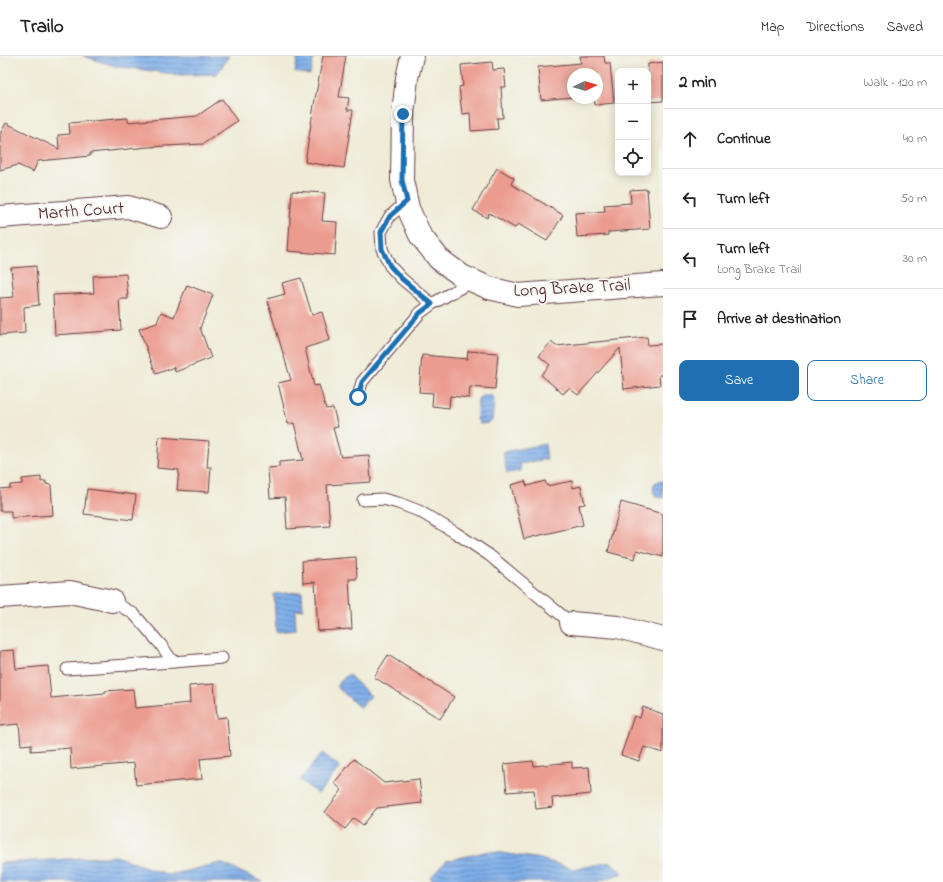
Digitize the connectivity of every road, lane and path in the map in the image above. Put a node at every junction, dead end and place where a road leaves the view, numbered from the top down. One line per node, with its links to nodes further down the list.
1 (412, 56): 2 (street, Long Brake Trail)
2 (407, 201): 5 (street, Long Brake Trail); 7 (lane)
3 (0, 217): 4 (street, Marth Court)
4 (161, 217)
5 (472, 281): 6 (street, Long Brake Trail); 7 (lane)
6 (663, 284)
7 (432, 304): 8 (lane)
8 (358, 397)
9 (363, 500): 12 (lane)
10 (0, 597): 11 (street)
11 (112, 601): 15 (lane)
12 (571, 623): 13 (street)
13 (663, 639)
14 (222, 658): 15 (lane)
15 (173, 662): 16 (lane)
16 (67, 669)

